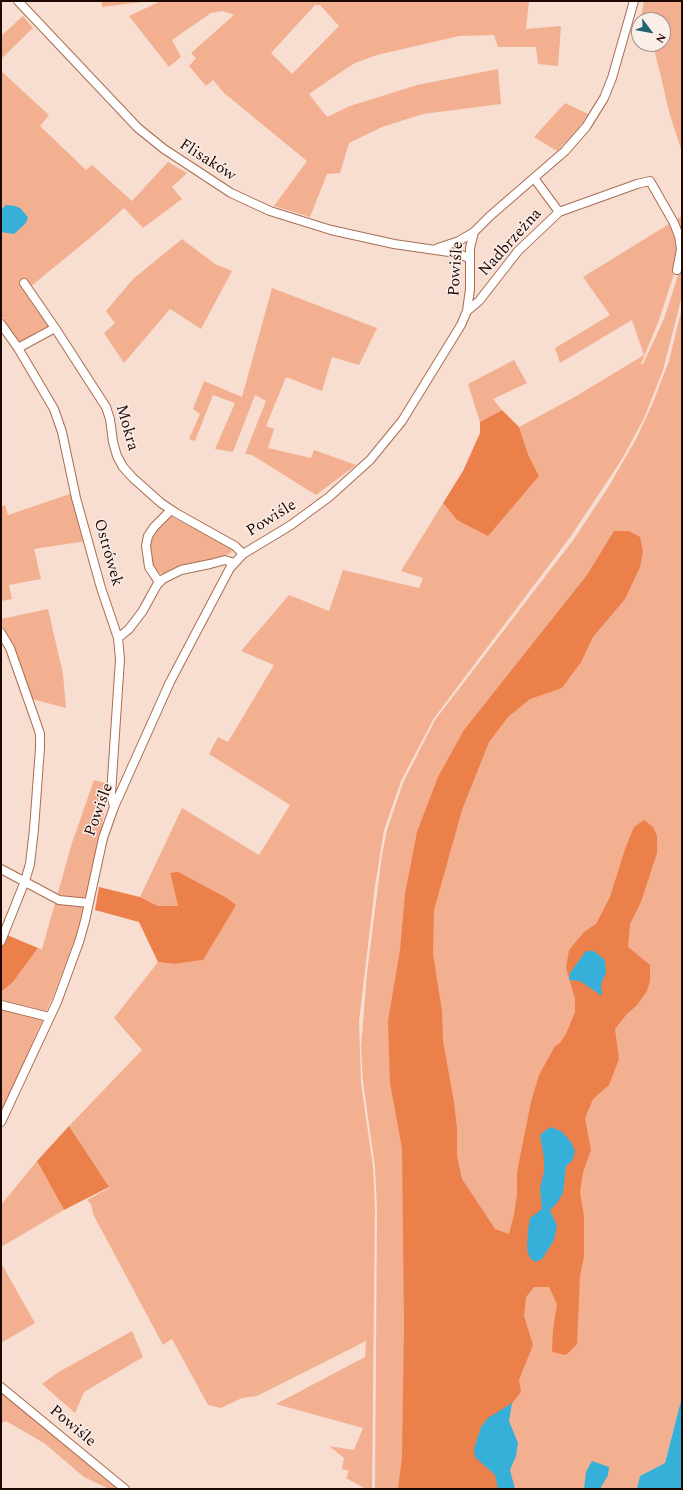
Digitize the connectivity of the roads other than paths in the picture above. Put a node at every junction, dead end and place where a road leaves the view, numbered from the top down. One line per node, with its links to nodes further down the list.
1 (18, 1): 6 (street, Flisaków)
2 (634, 1): 3 (street, Powiśle)
3 (534, 178): 4 (street); 5 (street, Powiśle)
4 (559, 212): 8 (street, Nadbrzeżna); 10 (street, Nadbrzeżna)
5 (474, 232): 6 (street, Flisaków); 7 (street, Powiśle)
6 (436, 249): 7 (street, Flisaków)
7 (469, 258): 10 (street, Powiśle)
8 (677, 270)
9 (24, 283): 12 (street, Mokra)
10 (467, 311): 15 (street, Powiśle)
11 (1, 324): 13 (street, Ostrówek)
12 (55, 328): 13 (street); 14 (street, Mokra)
13 (18, 348): 19 (street, Ostrówek)
14 (171, 510): 15 (street, Mokra); 17 (street)
15 (243, 554): 16 (street, Powiśle)
16 (234, 563): 17 (street); 20 (street, Powiśle)
17 (159, 582): 19 (street)
18 (1, 633): 22 (street)
19 (118, 638): 20 (street, Ostrówek)
20 (114, 807): 23 (street, Powiśle)
21 (1, 869): 22 (street)
22 (25, 881): 23 (street); 24 (street)
23 (89, 903): 26 (street, Powiśle)
24 (1, 941)
25 (1, 1005): 26 (street)
26 (49, 1017): 27 (street, Powiśle)
27 (1, 1122)
28 (1, 1387): 29 (street, Powiśle)
29 (125, 1489)

